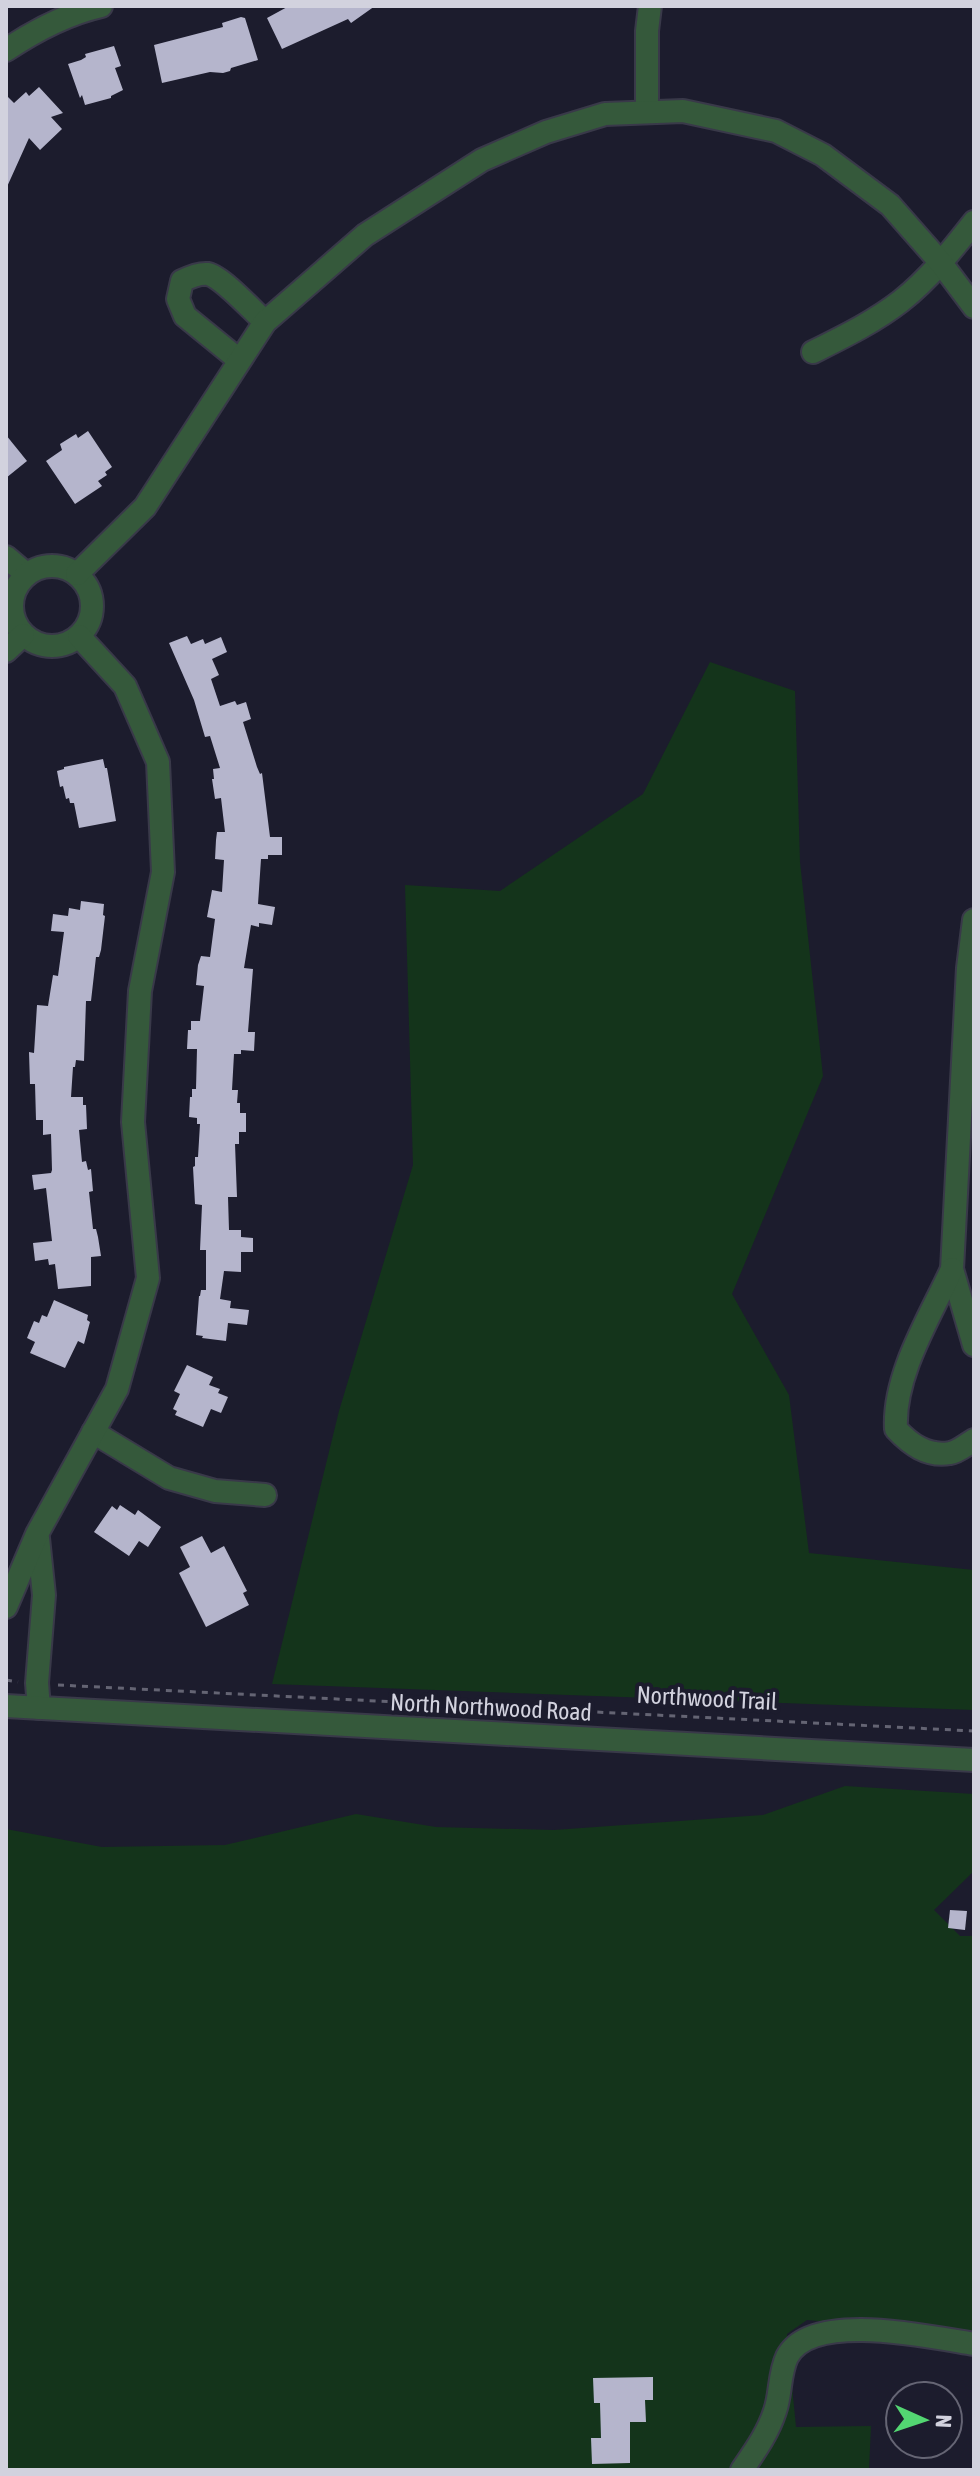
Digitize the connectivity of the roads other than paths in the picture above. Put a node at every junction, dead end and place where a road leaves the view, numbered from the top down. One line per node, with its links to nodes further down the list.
1 (101, 6): 3 (street)
2 (650, 6): 4 (street)
3 (6, 50)
4 (647, 111): 6 (street); 8 (street)
5 (974, 222): 6 (street)
6 (941, 263): 7 (street); 9 (street)
7 (974, 307)
8 (265, 322): 10 (street); 10 (street)
9 (813, 352)
10 (239, 360): 13 (street)
11 (6, 557): 12 (street)
12 (26, 574): 13 (street); 14 (street)
13 (77, 574): 15 (street)
14 (23, 635): 15 (street); 16 (street)
15 (79, 636): 20 (street)
16 (6, 651)
17 (974, 920): 18 (street)
18 (952, 1269): 19 (street); 21 (street)
19 (974, 1345)
20 (93, 1432): 22 (street); 23 (street)
21 (974, 1440)
22 (265, 1495)
23 (37, 1534): 24 (street); 26 (street)
24 (6, 1607)
25 (6, 1706): 26 (street, North Northwood Road)
26 (39, 1708): 27 (street, North Northwood Road)
27 (974, 1760)
28 (974, 2344): 29 (street)
29 (742, 2470)

